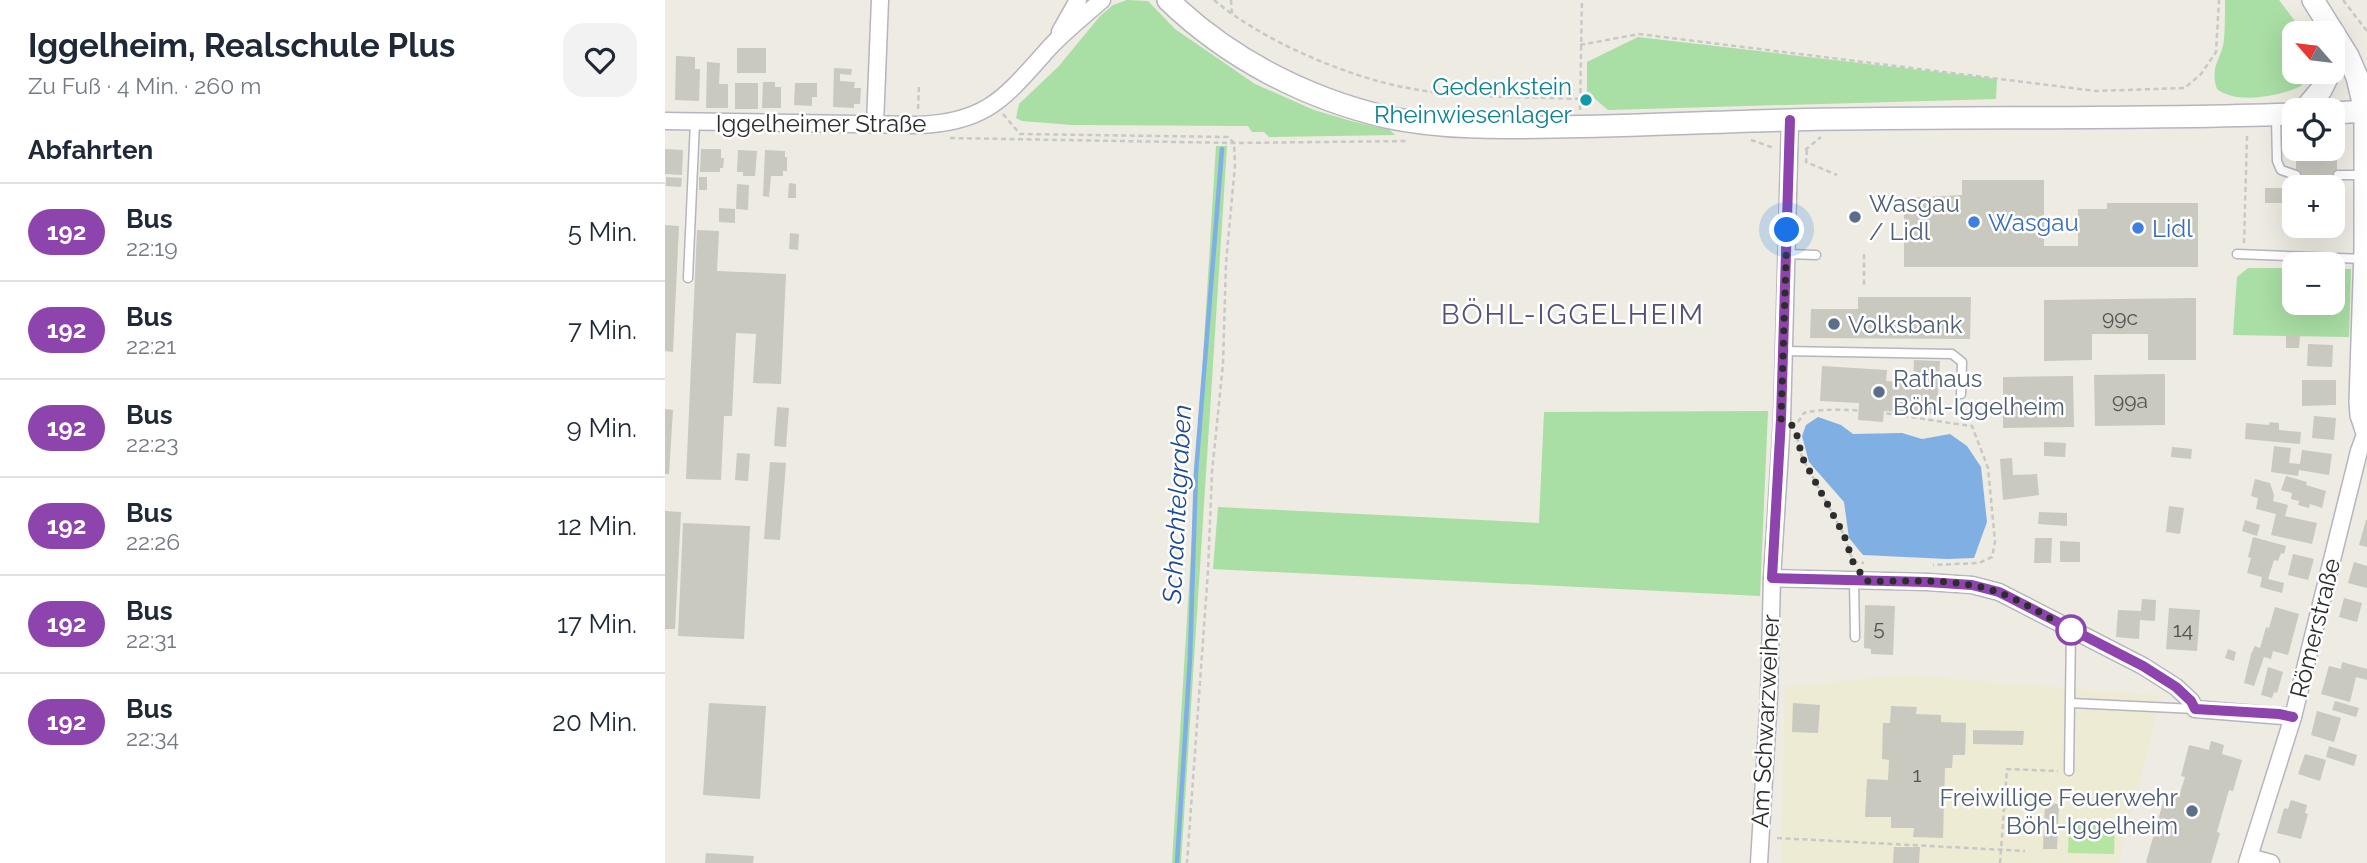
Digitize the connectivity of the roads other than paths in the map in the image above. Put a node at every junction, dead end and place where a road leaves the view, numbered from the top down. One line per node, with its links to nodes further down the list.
1 (880, 0): 17 (street)
2 (1078, 0): 7 (street)
3 (1102, 0): 7 (street)
4 (1168, 0): 14 (main road)
5 (2313, 0): 6 (main road)
6 (2325, 21)
7 (1051, 46): 17 (street, Iggelheimer Straße)
8 (2345, 52): 9 (main road)
9 (2348, 56): 10 (main road); 11 (main road)
10 (2367, 70)
11 (2366, 111): 12 (main road); 19 (main road)
12 (2345, 112)
13 (2282, 115): 14 (main road)
14 (1790, 120): 24 (street, Am Schwarzweiher)
15 (665, 121): 16 (street, Iggelheimer Straße)
16 (695, 122): 17 (street, Iggelheimer Straße); 27 (lane)
17 (875, 124)
18 (2282, 132): 20 (lane)
19 (2366, 174): 21 (lane); 22 (main road)
20 (2296, 175)
21 (2338, 175)
22 (2366, 226): 26 (main road)
23 (2241, 251): 26 (lane)
24 (1787, 254): 25 (lane); 28 (street, Am Schwarzweiher)
25 (1817, 255)
26 (2365, 258): 30 (main road)
27 (688, 278)
28 (1784, 351): 29 (lane); 31 (street, Am Schwarzweiher)
29 (1961, 394)
30 (2367, 432): 37 (street, Römerstraße)
31 (1772, 578): 32 (street, Am Schwarzweiher); 40 (street, Am Schwarzweiher)
32 (1860, 580): 33 (street, Am Schwarzweiher); 34 (lane)
33 (2071, 630): 35 (lane); 36 (street, Am Schwarzweiher)
34 (1855, 637)
35 (2071, 704): 36 (lane); 38 (lane)
36 (2195, 709): 37 (street)
37 (2293, 717): 39 (street, Römerstraße)
38 (2069, 771)
39 (2248, 860): 41 (street)
40 (1759, 863)
41 (2271, 863)

